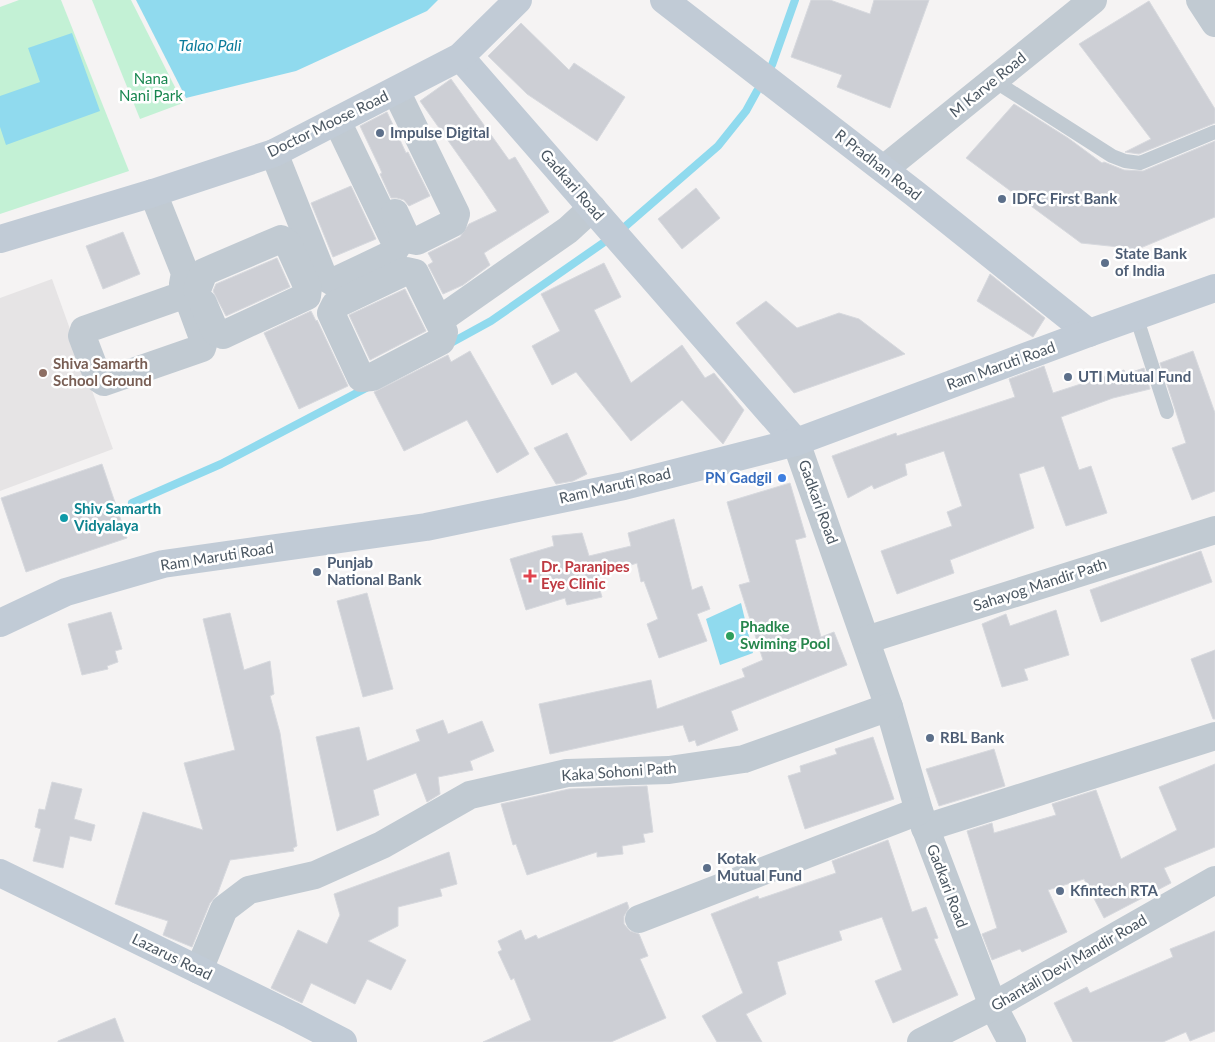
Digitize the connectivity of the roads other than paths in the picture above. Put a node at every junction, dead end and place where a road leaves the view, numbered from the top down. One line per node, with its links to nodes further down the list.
1 (518, 0): 6 (street, Doctor Moose Road)
2 (664, 0): 12 (street, R Pradhan Road)
3 (1093, 0): 12 (street, M Karve Road)
4 (1200, 0): 5 (street)
5 (1215, 24)
6 (460, 57): 8 (street, Doctor Moose Road); 14 (street, Gadkari Road)
7 (1004, 87): 10 (lane)
8 (396, 91): 9 (street, Doctor Moose Road); 9 (street)
9 (343, 118): 11 (street, Doctor Moose Road); 11 (street)
10 (1215, 132)
11 (274, 153): 13 (street, Doctor Moose Road)
12 (884, 170): 20 (street, R Pradhan Road)
13 (144, 195): 15 (street, Doctor Moose Road); 18 (street)
14 (592, 208): 16 (street); 22 (street, Gadkari Road)
15 (0, 240)
16 (413, 254)
17 (1215, 288): 19 (street, Ram Maruti Road)
18 (113, 304)
19 (1136, 316): 20 (street, Ram Maruti Road); 21 (lane)
20 (1089, 333): 22 (street, Ram Maruti Road)
21 (1167, 412)
22 (796, 442): 24 (street, Ram Maruti Road); 25 (street, Gadkari Road)
23 (1215, 530): 25 (street, Sahayog Mandir Path)
24 (0, 623)
25 (866, 640): 26 (street, Gadkari Road)
26 (889, 707): 28 (street, Gadkari Road); 32 (street, Kaka Sohoni Path)
27 (1215, 736): 28 (street)
28 (922, 820): 31 (street); 33 (street, Gadkari Road)
29 (0, 873): 32 (street, Lazarus Road)
30 (1215, 880): 33 (street, Ghantali Devi Mandir Road)
31 (639, 919)
32 (199, 970): 34 (street, Lazarus Road)
33 (993, 1006): 35 (street, Ghantali Devi Mandir Road); 36 (street, Gadkari Road)
34 (343, 1042)
35 (921, 1042)
36 (1012, 1042)

